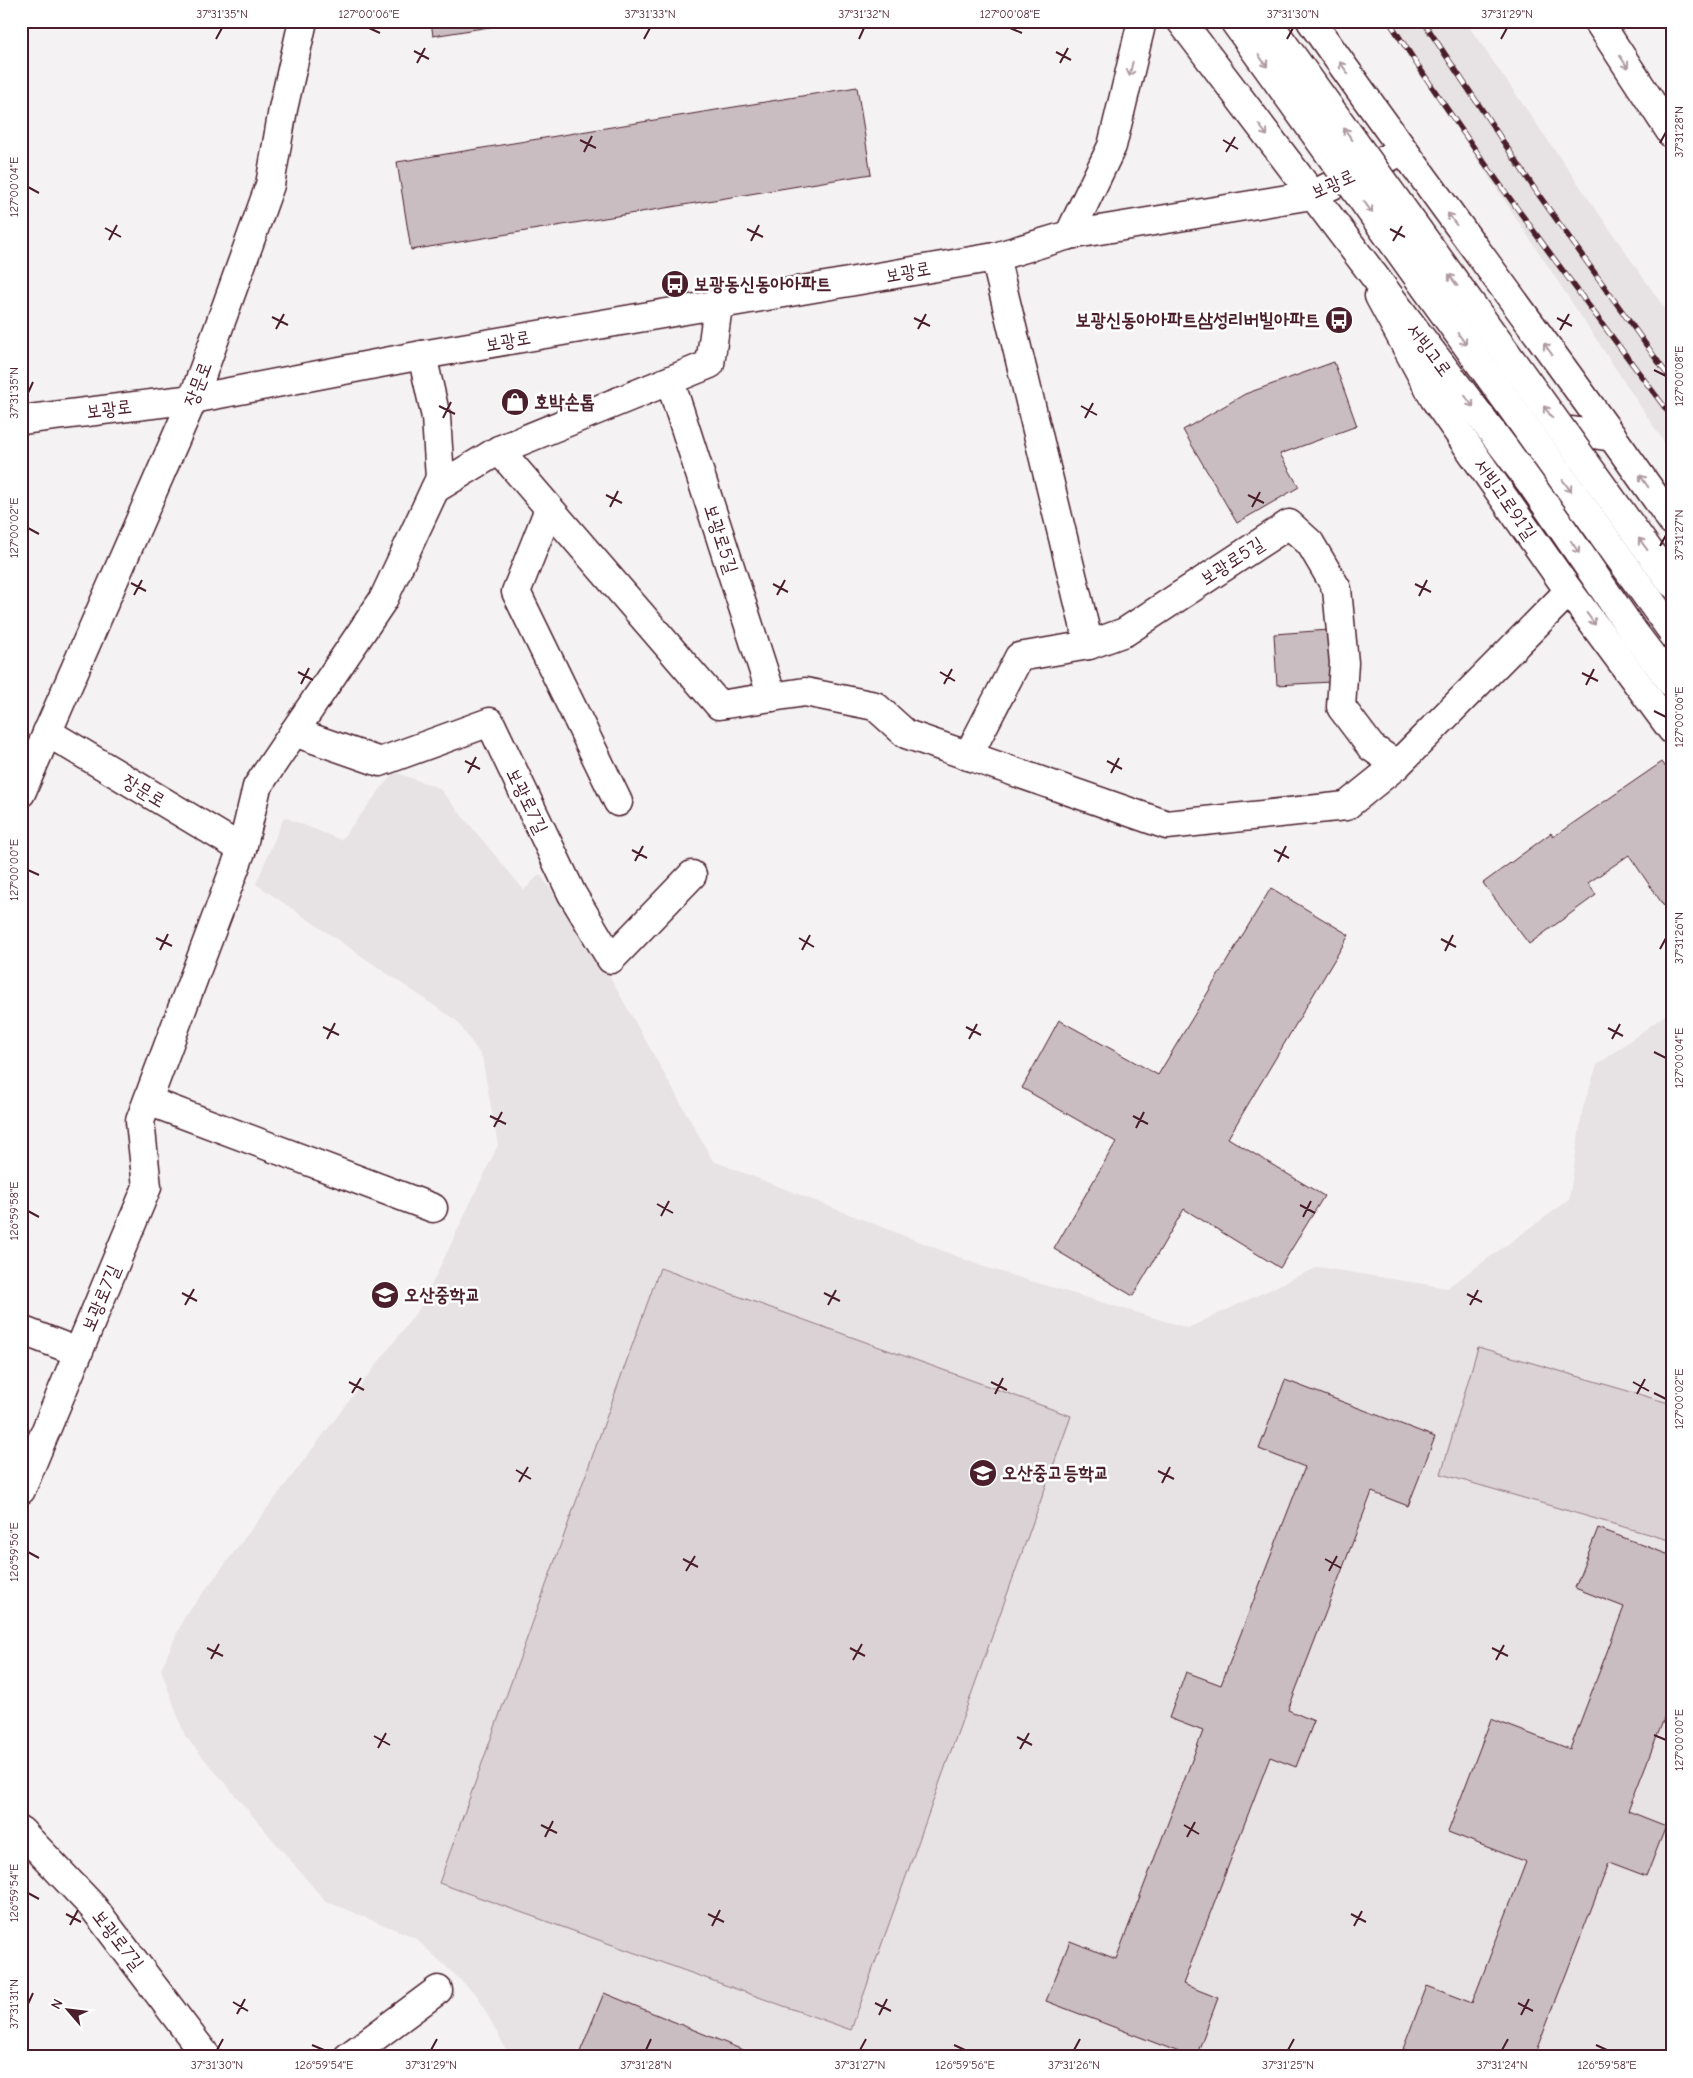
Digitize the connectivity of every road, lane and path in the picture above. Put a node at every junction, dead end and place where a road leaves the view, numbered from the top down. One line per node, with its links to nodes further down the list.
1 (304, 21): 17 (main road, 장문로)
2 (1142, 21): 11 (main road, one-way to 11)
3 (1180, 21): 10 (main road, 서빙고로, one-way to 10)
4 (1234, 21): 27 (main road, one-way to 27, bridge)
5 (1268, 21): 25 (main road, one-way to 5, bridge)
6 (1311, 21): 9 (main road, one-way to 6)
7 (1598, 21): 8 (main road, one-way to 8)
8 (1672, 134)
9 (1402, 151): 10 (main road, 보광로); 19 (main road, one-way to 9)
10 (1312, 196): 11 (main road, 보광로); 12 (main road, 서빙고로)
11 (1068, 235): 13 (main road, 보광로)
12 (1357, 255): 21 (main road, 서빙고로, one-way to 21); 26 (main road, 서빙고로91길)
13 (995, 257): 14 (main road, 보광로); 28 (main road)
14 (718, 306): 15 (main road, 보광로); 16 (main road)
15 (422, 355): 17 (main road, 보광로); 22 (main road, 보광로7길)
16 (670, 381): 20 (main road); 30 (main road, 보광로5길)
17 (193, 399): 18 (main road, 보광로); 32 (main road, 장문로)
18 (21, 420)
19 (1613, 437): 21 (main road); 24 (main road, one-way to 19)
20 (499, 450): 22 (main road); 23 (main road)
21 (1531, 483): 29 (main road, 서빙고로, one-way to 29)
22 (435, 488): 33 (main road, 보광로7길)
23 (550, 509): 30 (main road); 37 (main road)
24 (1672, 521)
25 (1672, 583)
26 (1569, 591): 31 (main road, 서빙고로91길, one-way to 31); 35 (main road)
27 (1672, 631)
28 (1089, 646): 34 (main road, 보광로5길); 35 (main road, 보광로5길)
29 (1672, 683)
30 (772, 697): 34 (main road)
31 (1672, 730)
32 (47, 732): 36 (main road, 장문로); 38 (main road, 장문로)
33 (294, 732): 38 (main road, 보광로7길); 39 (main road, 보광로7길)
34 (968, 756): 35 (main road)
35 (1397, 765)
36 (21, 793)
37 (618, 802)
38 (242, 849): 40 (main road, 보광로7길)
39 (692, 876)
40 (148, 1101): 41 (main road); 43 (main road, 보광로7길)
41 (433, 1208)
42 (21, 1330): 43 (main road)
43 (78, 1352): 44 (main road, 보광로7길)
44 (21, 1490)
45 (21, 1831): 47 (main road, 보광로7길)
46 (438, 1990): 48 (main road)
47 (207, 2057)
48 (348, 2057)

